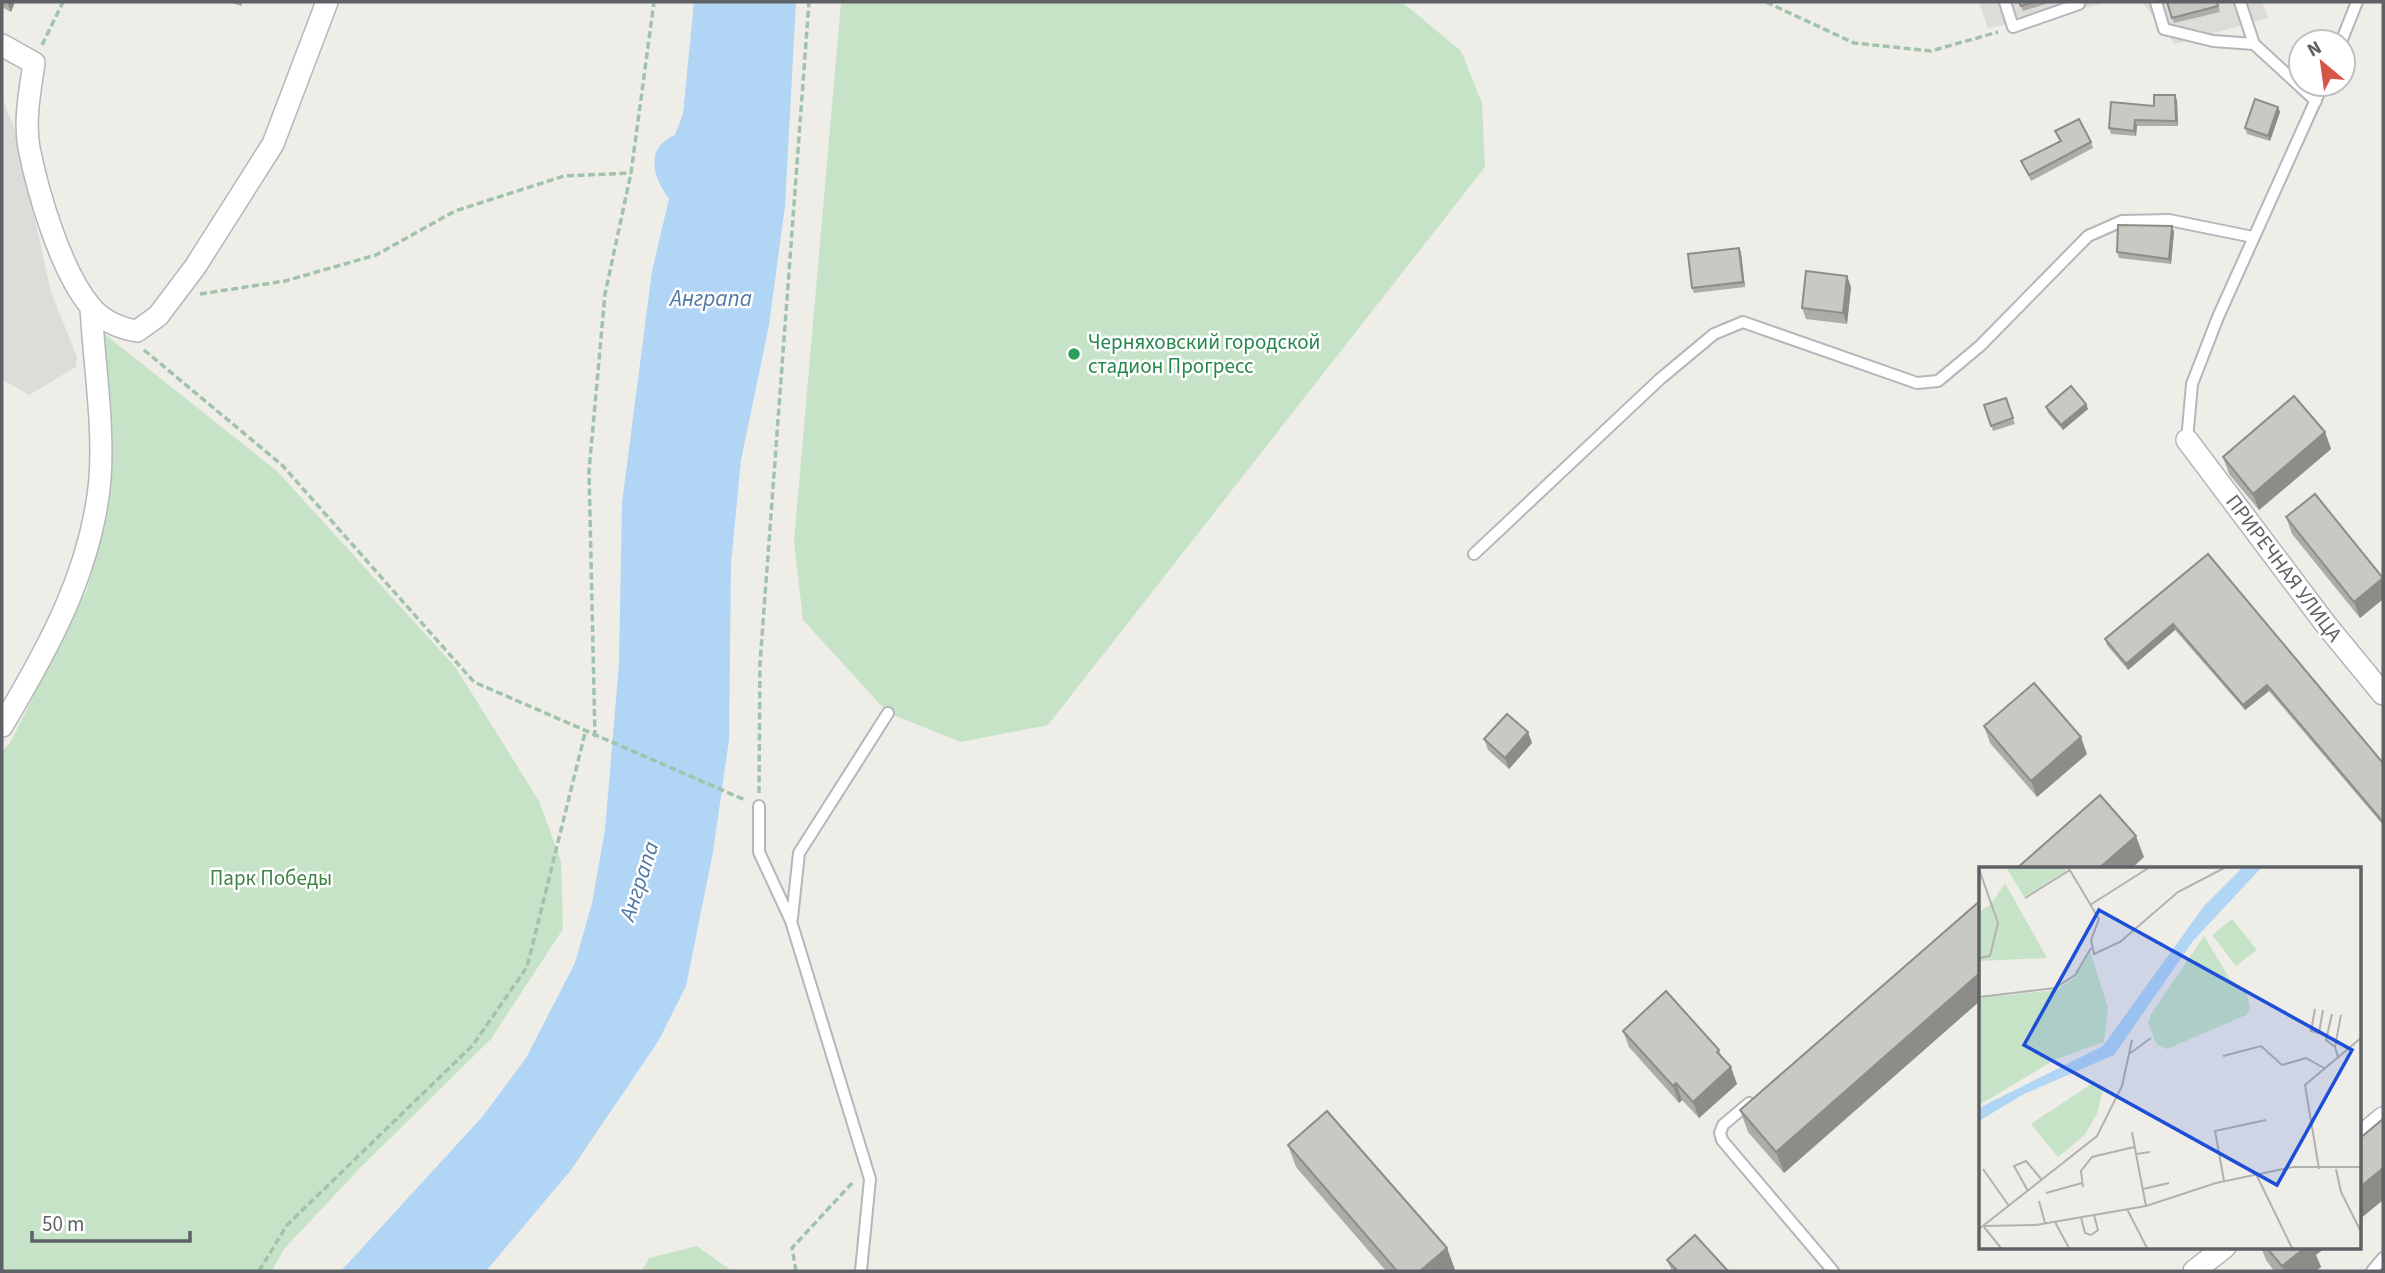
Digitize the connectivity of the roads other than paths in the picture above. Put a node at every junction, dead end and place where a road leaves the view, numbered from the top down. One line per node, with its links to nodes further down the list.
1 (327, 2): 13 (street)
2 (2005, 2): 6 (lane)
3 (2156, 2): 8 (lane)
4 (2240, 2): 8 (lane)
5 (2357, 2): 7 (lane)
6 (2081, 3)
7 (2346, 28)
8 (2254, 44): 11 (lane)
9 (2, 45): 13 (street)
10 (2317, 98): 11 (lane)
11 (2316, 101): 12 (lane)
12 (2253, 237): 14 (lane); 15 (lane)
13 (91, 307): 18 (street)
14 (2187, 440): 16 (street, ПРИРЕЧНАЯ УЛИЦА)
15 (1474, 554)
16 (2383, 694)
17 (888, 713): 20 (lane)
18 (2, 726)
19 (759, 806): 20 (lane)
20 (791, 921): 26 (lane)
21 (1754, 1099): 27 (lane)
22 (2383, 1118): 23 (street)
23 (2360, 1137)
24 (2224, 1248): 28 (street)
25 (2383, 1258): 29 (lane)
26 (861, 1271)
27 (1833, 1271)
28 (2194, 1271)
29 (2372, 1271)

